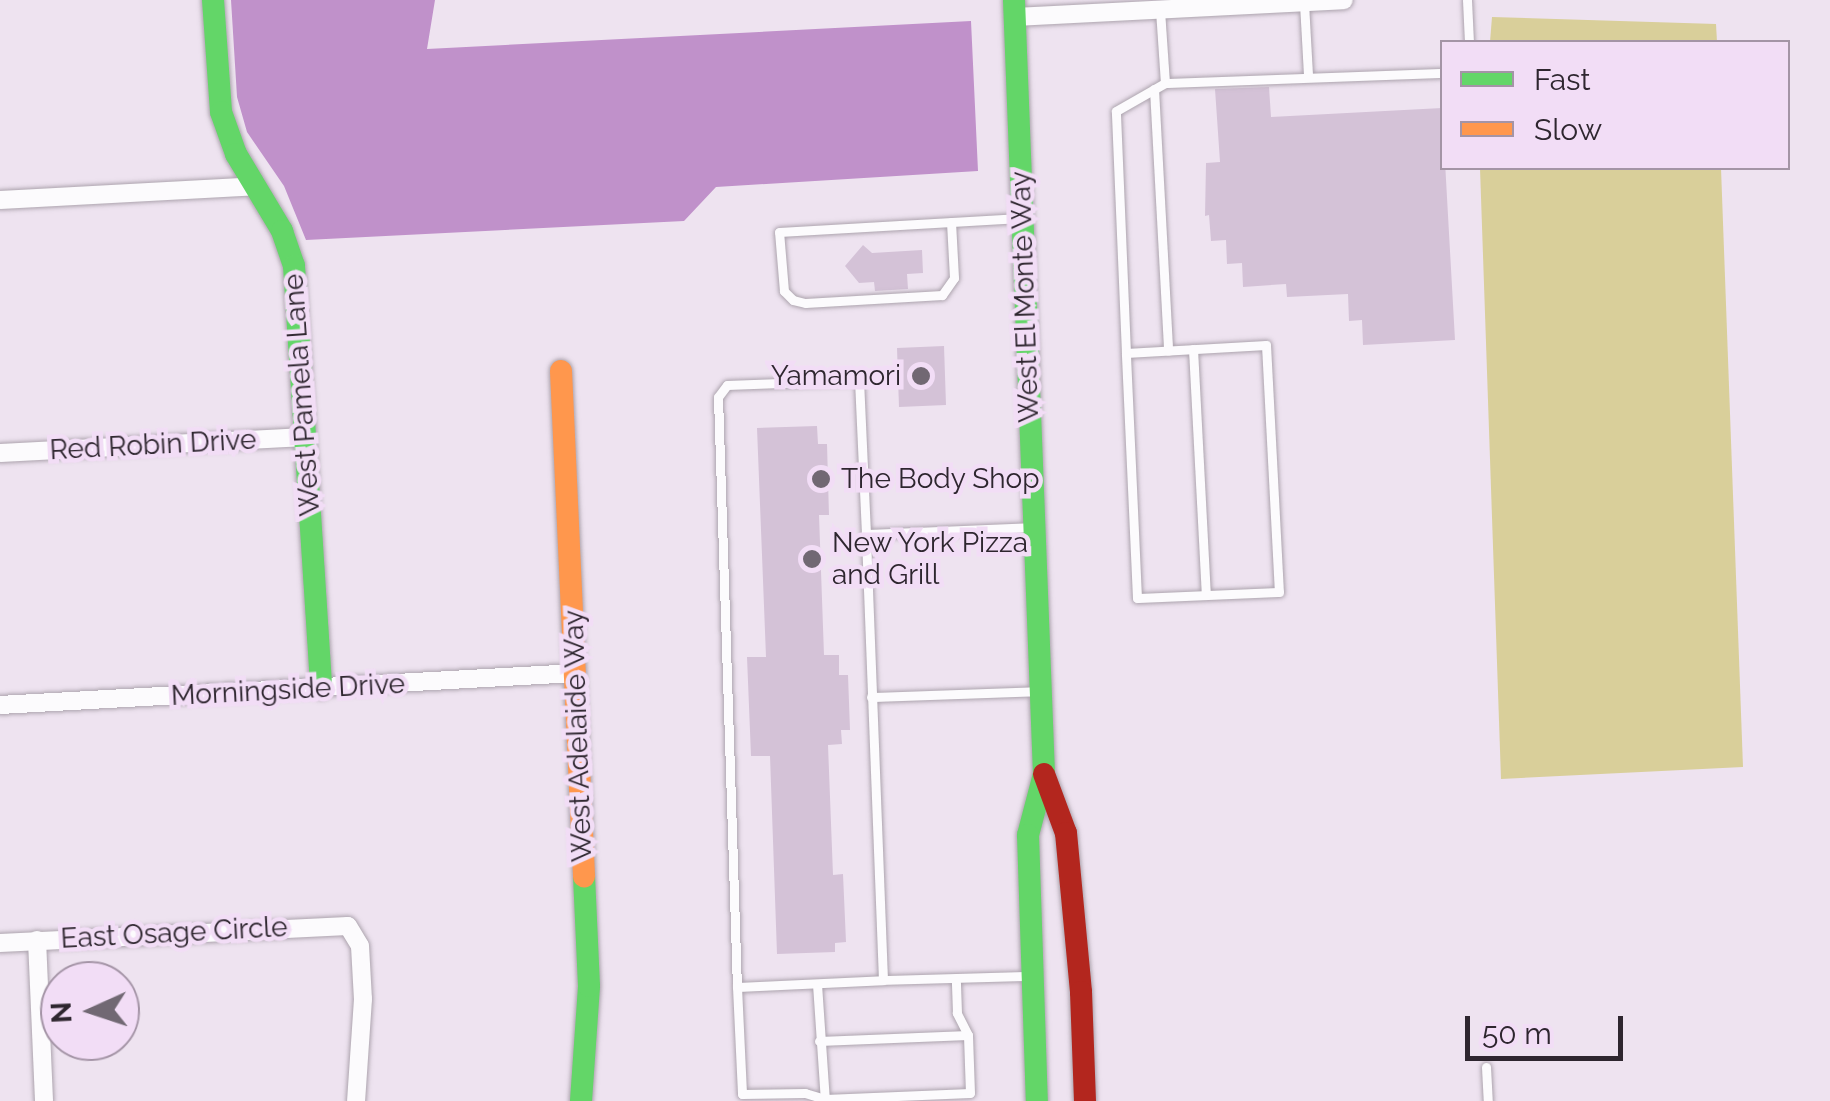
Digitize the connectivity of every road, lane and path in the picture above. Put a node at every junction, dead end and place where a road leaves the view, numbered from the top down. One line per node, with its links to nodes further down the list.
1 (213, 0): 12 (street, West Pamela Lane)
2 (1344, 0): 4 (street)
3 (1467, 0): 7 (lane)
4 (1304, 2): 5 (street); 9 (lane)
5 (1168, 7): 6 (street); 10 (lane)
6 (1014, 9): 14 (street, West El Monte Way)
7 (1468, 40)
8 (1440, 73): 9 (lane)
9 (1308, 75): 10 (lane)
10 (1165, 82): 11 (lane)
11 (1154, 89): 17 (lane); 18 (lane)
12 (256, 186): 13 (street); 20 (street, West Pamela Lane)
13 (0, 200)
14 (1022, 218): 15 (lane); 22 (street, West El Monte Way)
15 (952, 222): 15 (lane)
16 (1193, 349): 17 (lane); 24 (lane); 24 (lane)
17 (1168, 351): 18 (lane)
18 (1126, 353): 24 (lane)
19 (560, 371): 25 (street, West Adelaide Way)
20 (306, 437): 21 (street, Red Robin Drive); 26 (street, West Pamela Lane)
21 (0, 453)
22 (1034, 527): 23 (lane); 27 (street, West El Monte Way)
23 (866, 534): 28 (lane); 37 (lane)
24 (1206, 595)
25 (576, 673): 26 (street, Morningside Drive); 44 (street, West Adelaide Way)
26 (321, 688): 29 (street, Morningside Drive)
27 (1041, 691): 28 (lane); 30 (street, West El Monte Way)
28 (872, 697): 35 (lane)
29 (0, 705)
30 (1044, 774): 33 (street, West El Monte Way); 46 (street, West El Monte Way)
31 (37, 940): 32 (street, East Osage Circle); 42 (street); 43 (street, East Osage Circle)
32 (0, 942)
33 (1032, 976): 34 (lane); 45 (street, West El Monte Way)
34 (956, 978): 35 (lane); 38 (lane)
35 (883, 980): 36 (lane)
36 (817, 984): 37 (lane); 39 (lane)
37 (738, 987): 41 (lane)
38 (968, 1035): 39 (lane); 41 (lane)
39 (819, 1041): 41 (lane)
40 (1486, 1067): 47 (lane)
41 (825, 1100)
42 (44, 1101)
43 (356, 1101)
44 (581, 1101)
45 (1038, 1101)
46 (1085, 1101)
47 (1488, 1101)

